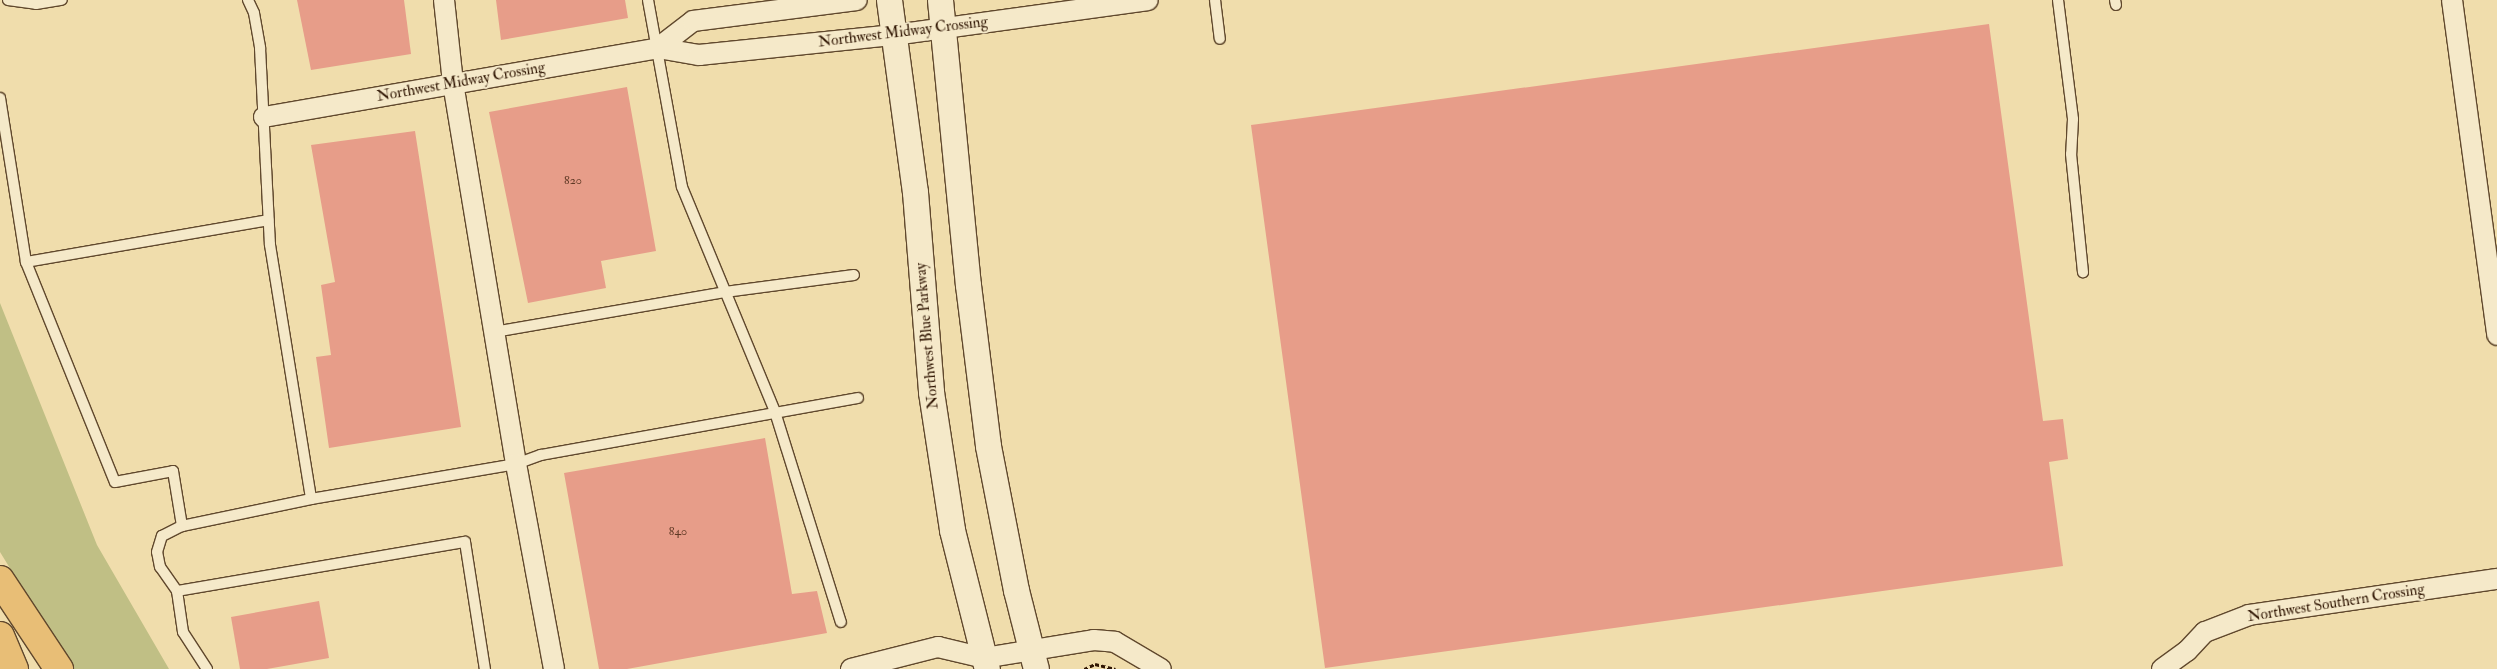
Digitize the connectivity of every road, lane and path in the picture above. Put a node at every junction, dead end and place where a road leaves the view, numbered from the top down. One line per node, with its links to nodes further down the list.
1 (8, 0): 2 (lane)
2 (62, 0)
3 (248, 0): 19 (lane)
4 (444, 0): 17 (street)
5 (648, 0): 16 (lane)
6 (857, 0): 16 (street, Northwest Midway Crossing)
7 (889, 0): 14 (street, Northwest Blue Parkway)
8 (940, 0): 13 (street)
9 (1148, 0): 13 (street, Northwest Midway Crossing)
10 (1215, 0): 15 (lane)
11 (2058, 0): 22 (lane)
12 (2452, 0): 26 (street)
13 (944, 27): 14 (street, Northwest Midway Crossing); 37 (street)
14 (894, 35): 16 (street, Northwest Midway Crossing); 38 (street, Northwest Blue Parkway)
15 (1220, 39)
16 (658, 48): 17 (street, Northwest Midway Crossing); 24 (lane)
17 (453, 83): 19 (street, Northwest Midway Crossing); 25 (street)
18 (0, 98): 21 (lane)
19 (264, 117): 20 (lane)
20 (268, 220): 21 (lane); 30 (lane)
21 (26, 262): 31 (lane)
22 (2082, 272)
23 (854, 275): 24 (lane)
24 (726, 292): 25 (lane); 28 (lane)
25 (494, 332): 29 (street)
26 (2497, 336)
27 (858, 398): 28 (lane)
28 (775, 412): 29 (lane); 35 (lane)
29 (516, 464): 30 (lane); 43 (street)
30 (311, 499): 31 (lane)
31 (182, 526): 34 (lane)
32 (2497, 579): 48 (street, Northwest Southern Crossing)
33 (0, 580): 40 (highway)
34 (177, 591): 41 (lane); 42 (lane)
35 (841, 622)
36 (0, 636): 39 (highway)
37 (1034, 660): 38 (street); 47 (street)
38 (980, 665): 44 (street)
39 (14, 669)
40 (59, 669)
41 (207, 669)
42 (485, 669)
43 (554, 669)
44 (851, 669)
45 (1084, 669): 46 (path)
46 (1115, 669)
47 (1160, 669)
48 (2162, 669)

